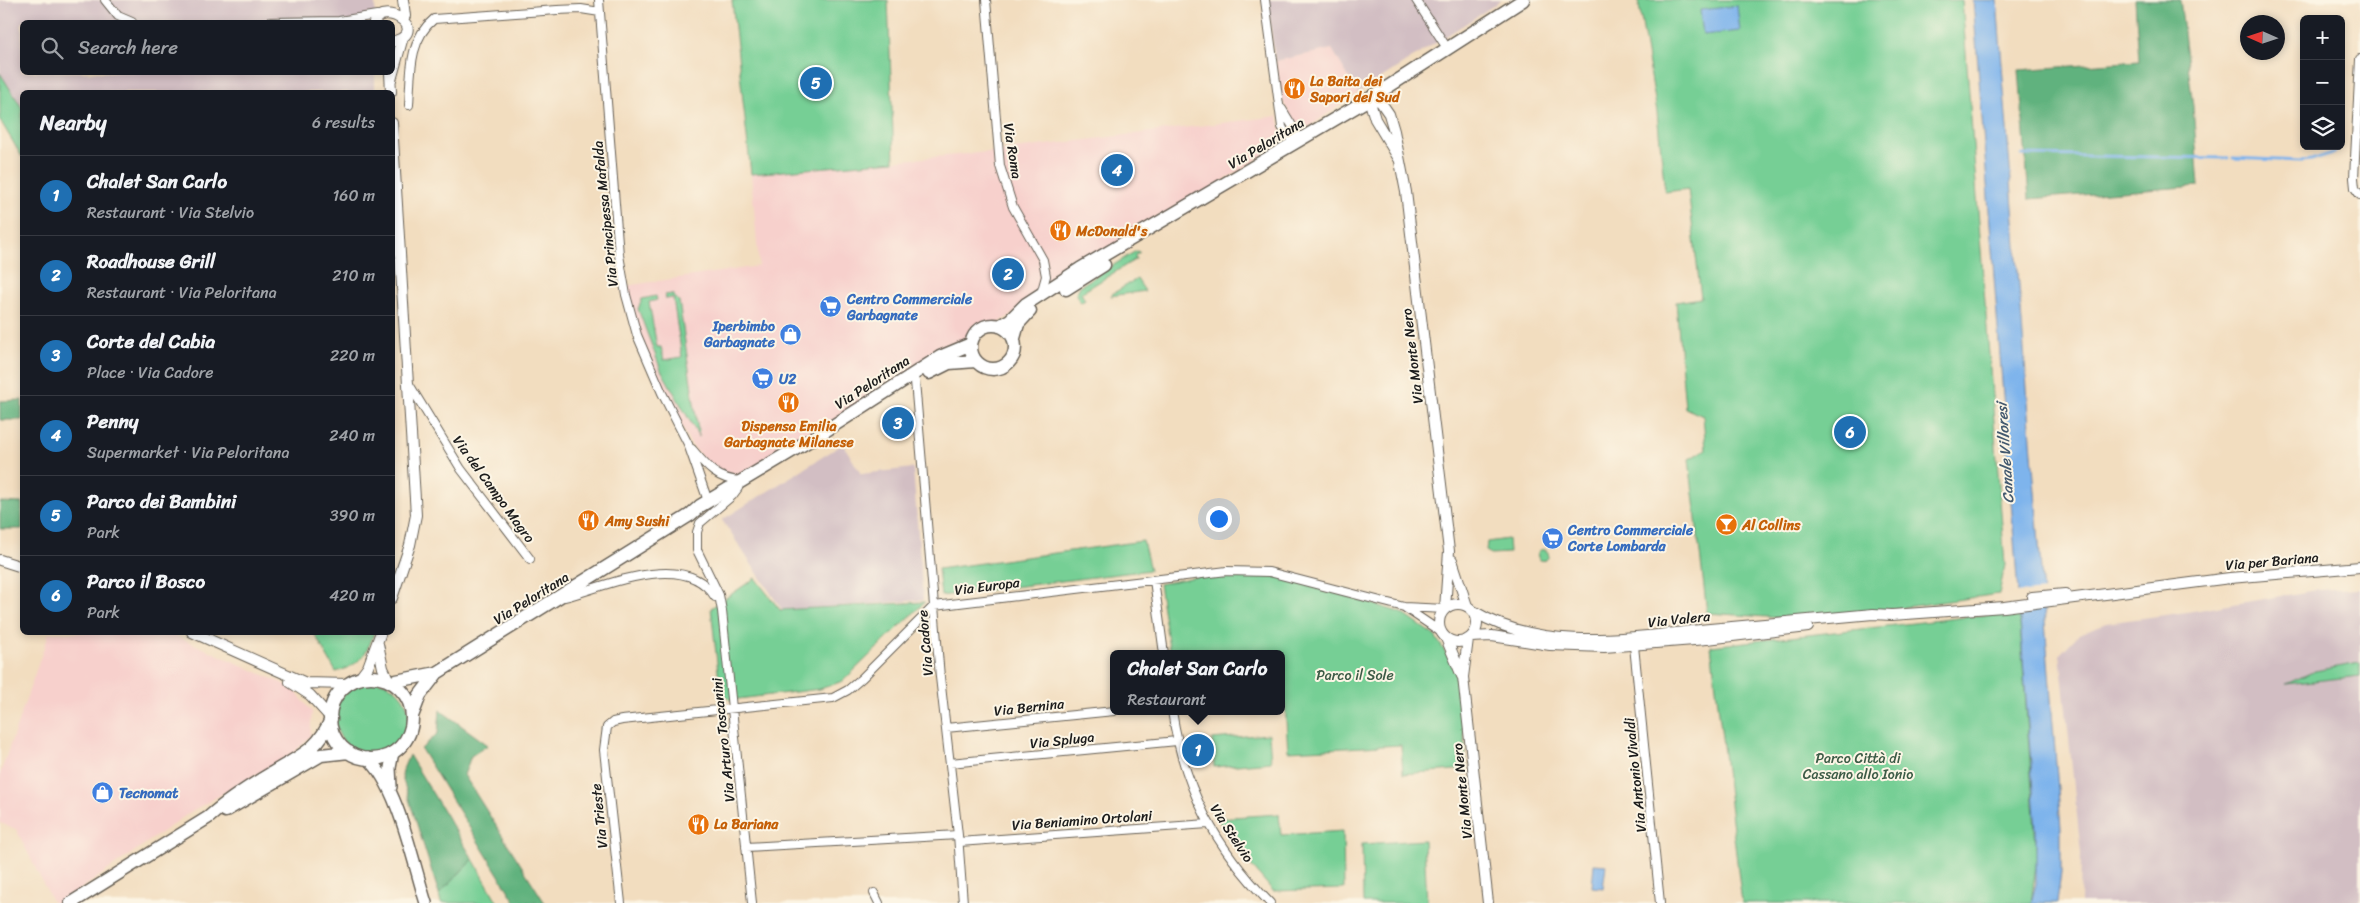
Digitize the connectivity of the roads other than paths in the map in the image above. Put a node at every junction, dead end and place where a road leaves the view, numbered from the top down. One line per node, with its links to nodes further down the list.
1 (105, 0): 11 (street)
2 (403, 0): 10 (street)
3 (599, 0): 8 (street, Via Principessa Mafalda)
4 (986, 0): 27 (street, Via Roma)
5 (1265, 0): 22 (street)
6 (1416, 0): 15 (street)
7 (1523, 0): 15 (main road, Via Peloritana)
8 (600, 12): 21 (street); 34 (street, Via Principessa Mafalda)
9 (381, 13): 10 (street); 12 (street)
10 (405, 16): 13 (street)
11 (127, 20)
12 (344, 20)
13 (403, 37): 14 (street); 17 (street)
14 (395, 41)
15 (1447, 48): 20 (main road, Via Peloritana)
16 (2360, 59): 25 (street)
17 (395, 61)
18 (390, 76): 19 (street)
19 (391, 90)
20 (1369, 99): 22 (main road, Via Peloritana); 23 (street, Via Monte Nero); 23 (street, Via Monte Nero)
21 (409, 105)
22 (1296, 142): 26 (main road, Via Peloritana)
23 (1399, 159): 38 (street, Via Monte Nero)
24 (395, 172): 32 (street)
25 (2359, 194)
26 (1176, 214): 27 (main road, Via Peloritana); 29 (main road, Via Peloritana)
27 (1040, 295): 28 (main road, Via Peloritana)
28 (999, 326): 29 (main road); 30 (main road)
29 (1014, 338): 31 (main road)
30 (971, 344): 31 (main road); 35 (main road, Via Peloritana)
31 (976, 361): 33 (main road, Via Peloritana)
32 (408, 382): 39 (street, Via del Campo Magro); 45 (street)
33 (915, 382): 35 (main road, Via Peloritana); 48 (street, Via Cadore)
34 (688, 444): 35 (street, Via Principessa Mafalda); 36 (street, Via Principessa Mafalda)
35 (740, 485): 36 (main road, Via Peloritana); 37 (main road, Via Peloritana); 47 (street, Via Arturo Toscanini)
36 (708, 501): 37 (main road, Via Peloritana)
37 (690, 515): 46 (main road, Via Peloritana)
38 (1449, 551): 50 (street, Via Monte Nero); 51 (street, Via Monte Nero)
39 (530, 559)
40 (0, 560): 41 (street)
41 (20, 567)
42 (2360, 567): 44 (street, Via per Bariana)
43 (1154, 580): 48 (street, Via Europa); 49 (street, Via Europa); 59 (street)
44 (2187, 583): 52 (street, Via Valera)
45 (395, 588)
46 (558, 599): 47 (street); 61 (main road, Via Peloritana)
47 (720, 604): 65 (street, Via Arturo Toscanini)
48 (934, 606): 65 (street); 70 (street, Via Cadore)
49 (1404, 607): 51 (street, Via Europa); 55 (street, Via Europa)
50 (1470, 608): 51 (street); 52 (street, Via Valera); 56 (street)
51 (1445, 609): 55 (street)
52 (1892, 614): 58 (street, Via Valera)
53 (198, 635): 60 (street)
54 (380, 635): 57 (street)
55 (1443, 635): 56 (street); 62 (street, Via Monte Nero)
56 (1469, 638): 58 (street, Via Valera); 62 (street, Via Monte Nero)
57 (378, 643): 63 (street); 64 (street)
58 (1634, 646): 90 (street, Via Antonio Vivaldi)
59 (1163, 650)
60 (243, 656): 63 (street); 69 (street)
61 (437, 673): 64 (main road, Via Peloritana); 68 (main road, Via Peloritana)
62 (1463, 677): 89 (street, Via Monte Nero)
63 (354, 681): 64 (main road); 69 (main road)
64 (390, 682): 68 (main road)
65 (732, 708): 80 (street, Via Arturo Toscanini); 84 (street, Via Trieste)
66 (1110, 711): 70 (street, Via Bernina)
67 (1173, 715): 71 (street, Via Stelvio)
68 (412, 717): 73 (main road)
69 (330, 718): 72 (main road); 77 (main road)
70 (946, 728): 75 (street, Via Cadore)
71 (1177, 741): 75 (street, Via Spluga); 78 (street, Via Stelvio)
72 (349, 752): 74 (main road); 77 (main road)
73 (393, 752): 74 (main road); 76 (main road)
74 (367, 758): 76 (main road)
75 (950, 764): 79 (street, Via Cadore)
76 (392, 791): 83 (main road)
77 (209, 817): 82 (main road)
78 (1208, 824): 79 (street, Via Beniamino Ortolani); 88 (street, Via Stelvio)
79 (959, 838): 80 (street, Via Beniamino Ortolani); 87 (street, Via Cadore)
80 (746, 847): 85 (street, Via Arturo Toscanini)
81 (874, 893): 86 (street)
82 (71, 903)
83 (426, 903)
84 (621, 903)
85 (752, 903)
86 (880, 903)
87 (964, 903)
88 (1270, 903)
89 (1488, 903)
90 (1660, 903)

